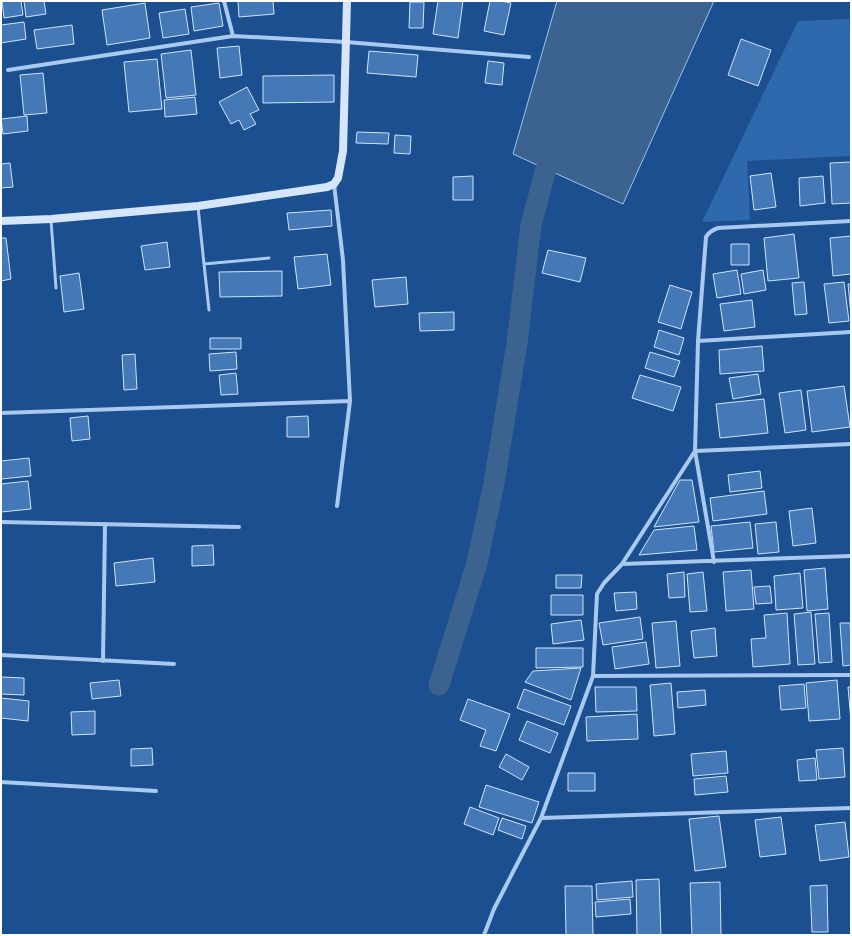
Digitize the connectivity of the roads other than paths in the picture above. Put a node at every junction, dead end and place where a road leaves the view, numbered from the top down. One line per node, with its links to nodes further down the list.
1 (224, 1): 3 (street)
2 (347, 1): 4 (street)
3 (233, 36): 4 (street); 6 (street)
4 (346, 42): 5 (street); 7 (street)
5 (529, 57)
6 (8, 70)
7 (334, 184): 8 (street); 18 (street)
8 (198, 206): 9 (street); 13 (lane)
9 (51, 219): 10 (street); 14 (lane)
10 (1, 221)
11 (851, 221): 17 (street)
12 (269, 258): 13 (lane)
13 (204, 264): 15 (lane)
14 (56, 288)
15 (209, 310)
16 (851, 332): 17 (street)
17 (698, 341): 21 (street)
18 (350, 401): 19 (street); 22 (street)
19 (1, 413)
20 (851, 444): 21 (street)
21 (695, 451): 27 (street); 28 (street)
22 (337, 506)
23 (1, 522): 24 (street)
24 (105, 524): 25 (street); 30 (street)
25 (239, 527)
26 (851, 556): 27 (street)
27 (714, 562): 28 (street)
28 (622, 564): 33 (street)
29 (1, 655): 30 (street)
30 (103, 661): 31 (street)
31 (174, 664)
32 (851, 675): 33 (street)
33 (593, 676): 37 (street)
34 (1, 782): 35 (street)
35 (156, 791)
36 (851, 808): 37 (street)
37 (541, 818): 38 (street)
38 (484, 935)

